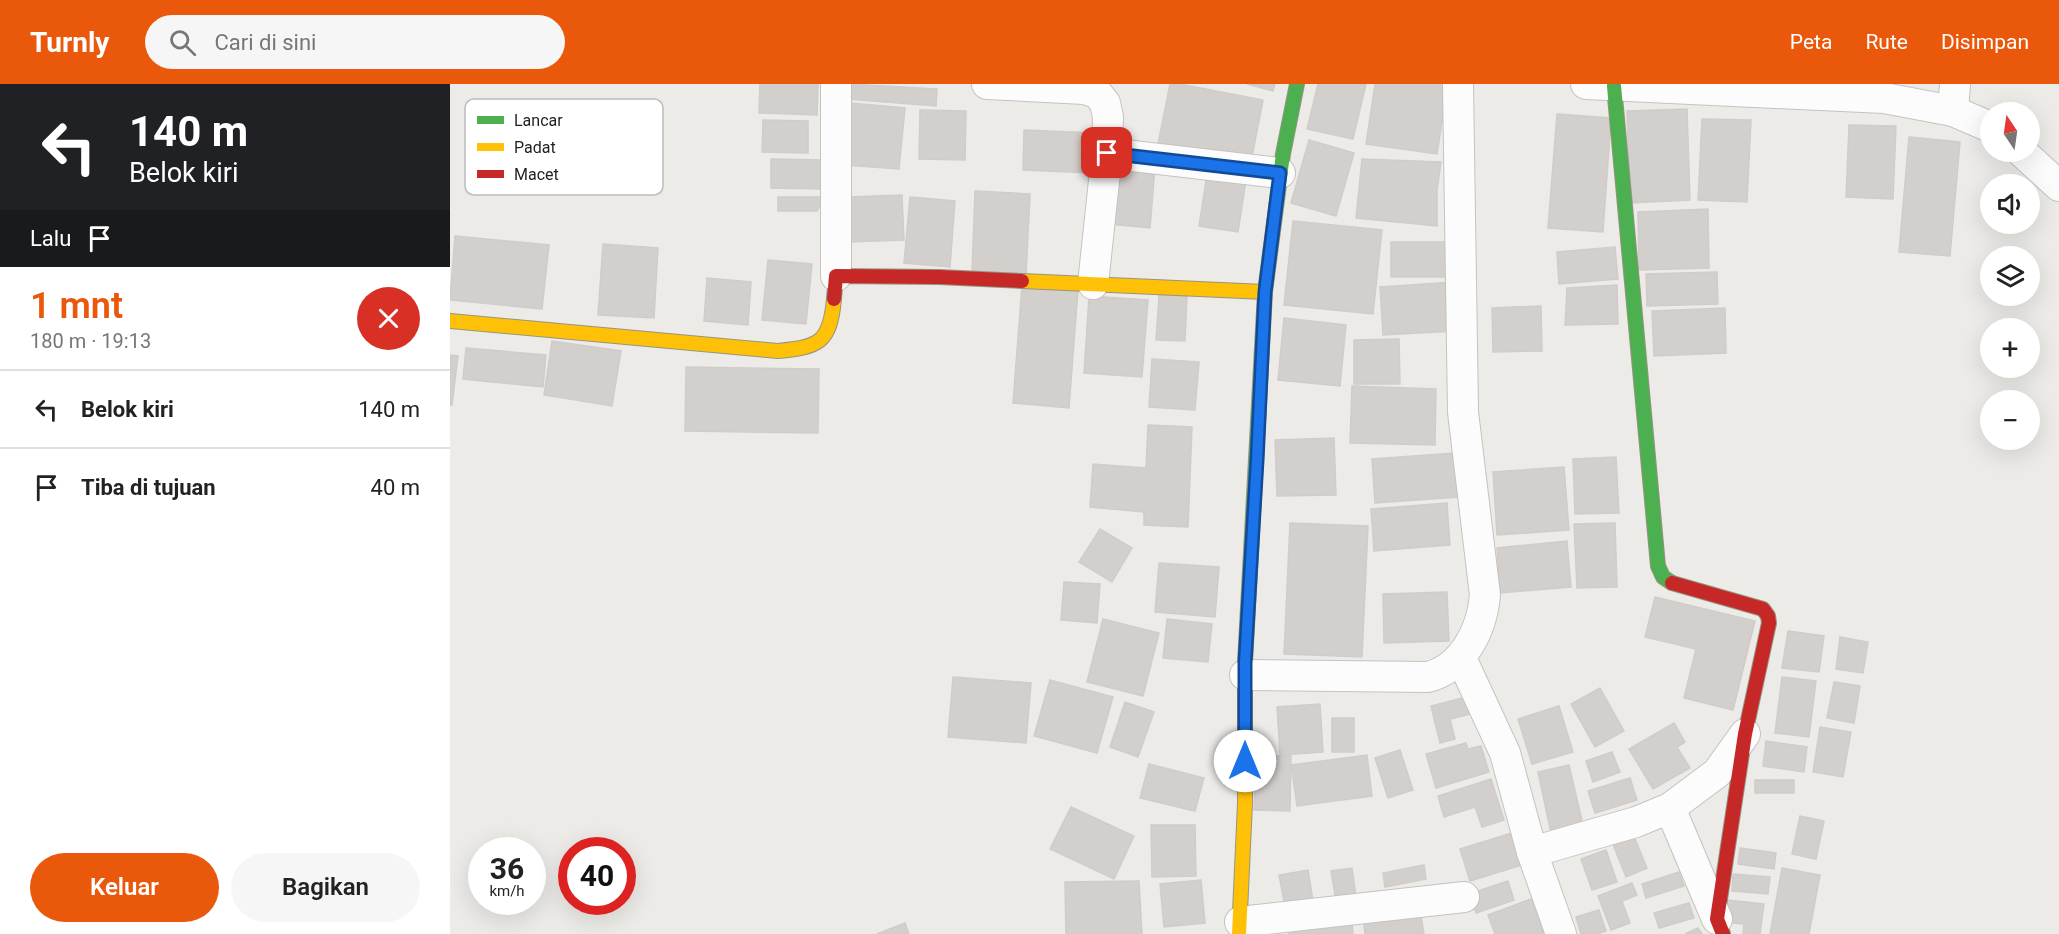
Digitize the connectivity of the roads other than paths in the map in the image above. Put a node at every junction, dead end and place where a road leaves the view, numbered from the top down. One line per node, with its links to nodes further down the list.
1 (836, 84): 13 (street)
2 (987, 84): 9 (street)
3 (1297, 84): 11 (street)
4 (1458, 84): 17 (street)
5 (1600, 85): 6 (street); 19 (street)
6 (1807, 89): 7 (street)
7 (1954, 98): 8 (street)
8 (1980, 119)
9 (1107, 153): 11 (street); 14 (street)
10 (2033, 162): 12 (street)
11 (1280, 173): 15 (street)
12 (2059, 186)
13 (836, 276): 14 (street); 16 (street)
14 (1093, 284): 15 (street)
15 (1265, 292): 18 (street)
16 (450, 321)
17 (1461, 658): 18 (street); 21 (street)
18 (1245, 675): 24 (street)
19 (1745, 734): 20 (street); 23 (street)
20 (1670, 808): 21 (street); 23 (street)
21 (1532, 852): 25 (street)
22 (1464, 897): 24 (street)
23 (1720, 927)
24 (1240, 928)
25 (1561, 934)

